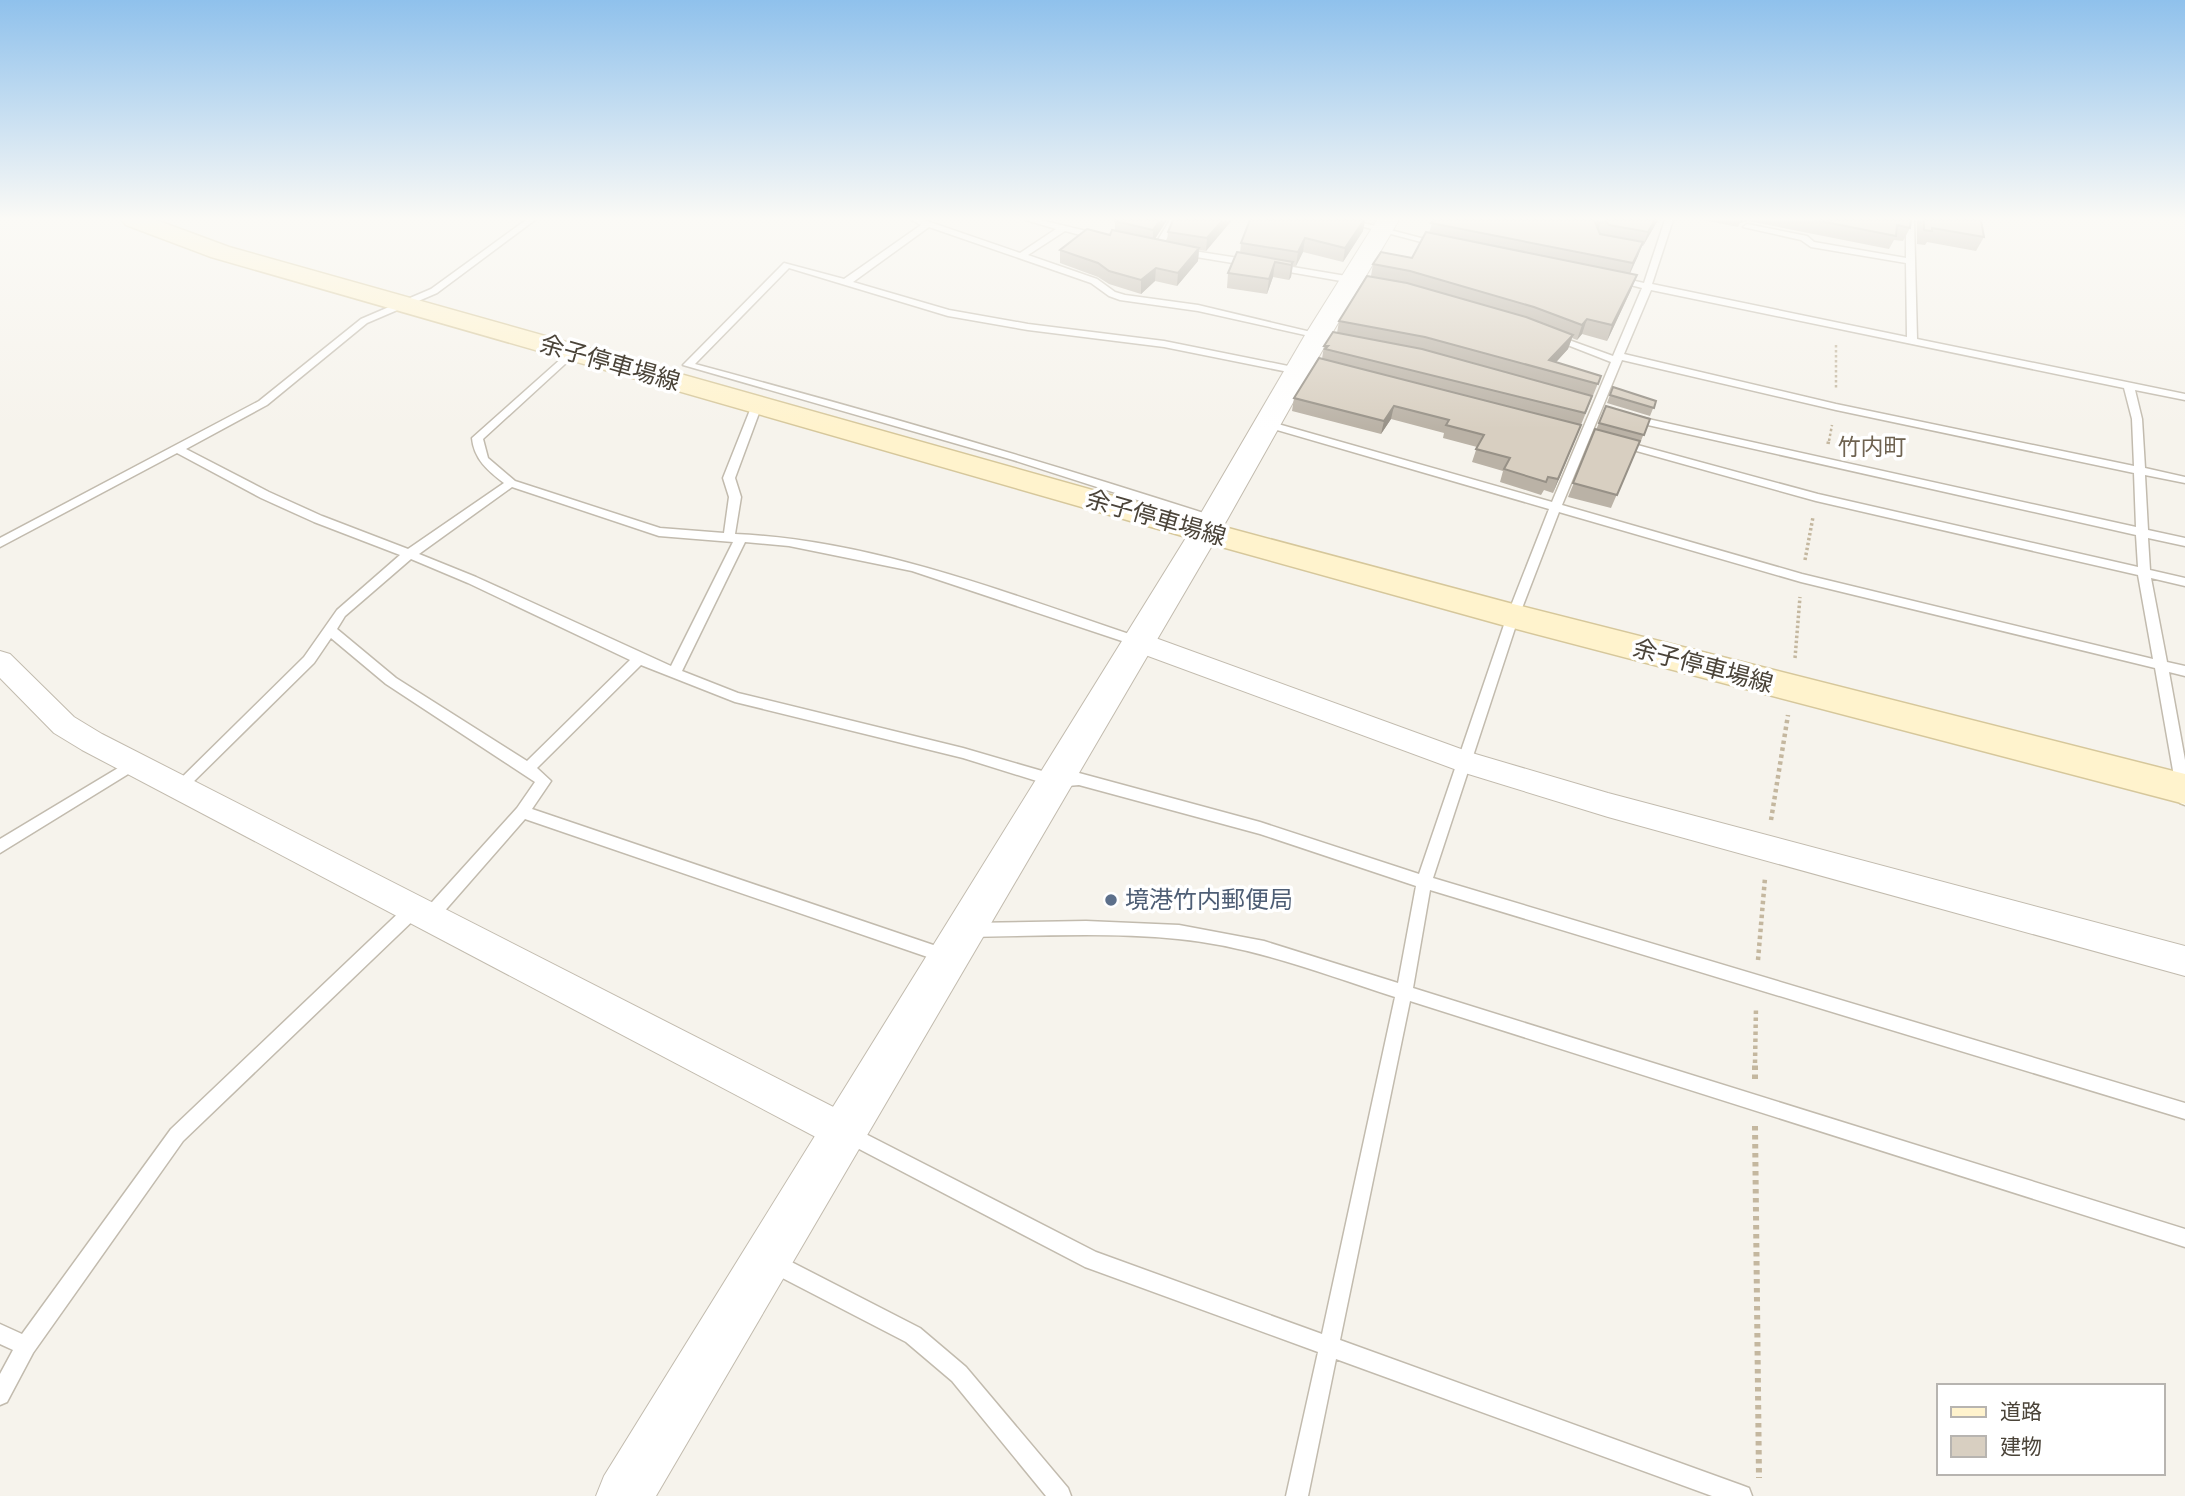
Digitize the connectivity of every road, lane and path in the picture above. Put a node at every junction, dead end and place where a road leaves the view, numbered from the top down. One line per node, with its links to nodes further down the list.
1 (352, 290): 10 (main road, 余子停車場線)
2 (433, 290): 10 (lane)
3 (762, 290): 34 (lane)
4 (868, 290): 17 (lane)
5 (1107, 290): 13 (lane)
6 (1353, 290): 13 (street)
7 (1646, 290): 16 (lane)
8 (1661, 290): 11 (lane)
9 (1910, 290): 14 (lane)
10 (405, 305): 15 (main road, 余子停車場線); 27 (lane)
11 (1836, 326): 14 (lane); 22 (path)
12 (1546, 335): 16 (lane)
13 (1325, 337): 17 (street)
14 (1912, 341): 18 (lane)
15 (572, 352): 20 (main road, 余子停車場線); 31 (lane)
16 (1617, 358): 21 (lane); 22 (lane)
17 (1305, 367): 23 (street)
18 (2129, 386): 19 (lane); 29 (lane)
19 (2185, 397)
20 (757, 405): 34 (main road, 余子停車場線); 36 (lane)
21 (1593, 406): 24 (lane); 28 (lane)
22 (1836, 407): 28 (path); 29 (lane)
23 (1266, 425): 33 (lane); 34 (street)
24 (1580, 432): 25 (lane); 33 (lane)
25 (1598, 438)
26 (1611, 441): 32 (lane)
27 (176, 448): 38 (lane); 39 (lane)
28 (1824, 463): 35 (lane)
29 (2139, 471): 30 (lane); 35 (lane)
30 (2185, 480)
31 (511, 483): 36 (lane); 39 (lane)
32 (1816, 497): 40 (lane); 41 (path)
33 (1555, 508): 41 (lane); 43 (lane)
34 (1208, 526): 43 (main road, 余子停車場線); 45 (street)
35 (2141, 532): 37 (lane); 40 (lane)
36 (735, 538): 45 (lane); 50 (lane)
37 (2185, 542)
38 (0, 543)
39 (410, 554): 44 (lane); 46 (lane)
40 (2144, 573): 42 (lane); 48 (lane)
41 (1801, 578): 48 (lane); 51 (path)
42 (2185, 582)
43 (1513, 616): 51 (main road, 余子停車場線); 52 (lane)
44 (329, 630): 54 (lane); 56 (lane)
45 (1139, 642): 52 (street); 55 (street)
46 (639, 659): 50 (lane); 54 (lane)
47 (0, 661): 53 (street)
48 (2160, 665): 49 (lane); 57 (lane)
49 (2185, 671)
50 (674, 673): 55 (lane)
51 (1793, 689): 57 (main road, 余子停車場線); 61 (path)
52 (1465, 761): 61 (street); 62 (lane)
53 (133, 764): 56 (street); 60 (lane)
54 (528, 769): 59 (lane)
55 (1056, 781): 62 (lane); 64 (street)
56 (178, 788): 63 (street)
57 (2185, 789): 58 (lane)
58 (2185, 799)
59 (522, 812): 63 (lane); 64 (lane)
60 (0, 847)
61 (1767, 847): 65 (street); 66 (path)
62 (1424, 883): 66 (lane); 67 (lane)
63 (421, 913): 70 (street); 75 (lane)
64 (955, 944): 67 (lane); 70 (street)
65 (2185, 961)
66 (1757, 982): 68 (path); 69 (lane)
67 (1404, 993): 68 (lane); 74 (lane)
68 (1755, 1103): 71 (lane); 77 (path)
69 (2185, 1111)
70 (842, 1131): 72 (street); 74 (lane)
71 (2185, 1238)
72 (767, 1260): 78 (street); 79 (lane)
73 (0, 1334): 75 (lane)
74 (1327, 1345): 80 (lane); 81 (lane)
75 (26, 1346): 76 (lane)
76 (0, 1395)
77 (1759, 1482)
78 (624, 1496)
79 (1060, 1496)
80 (1297, 1496)
81 (1741, 1496)

